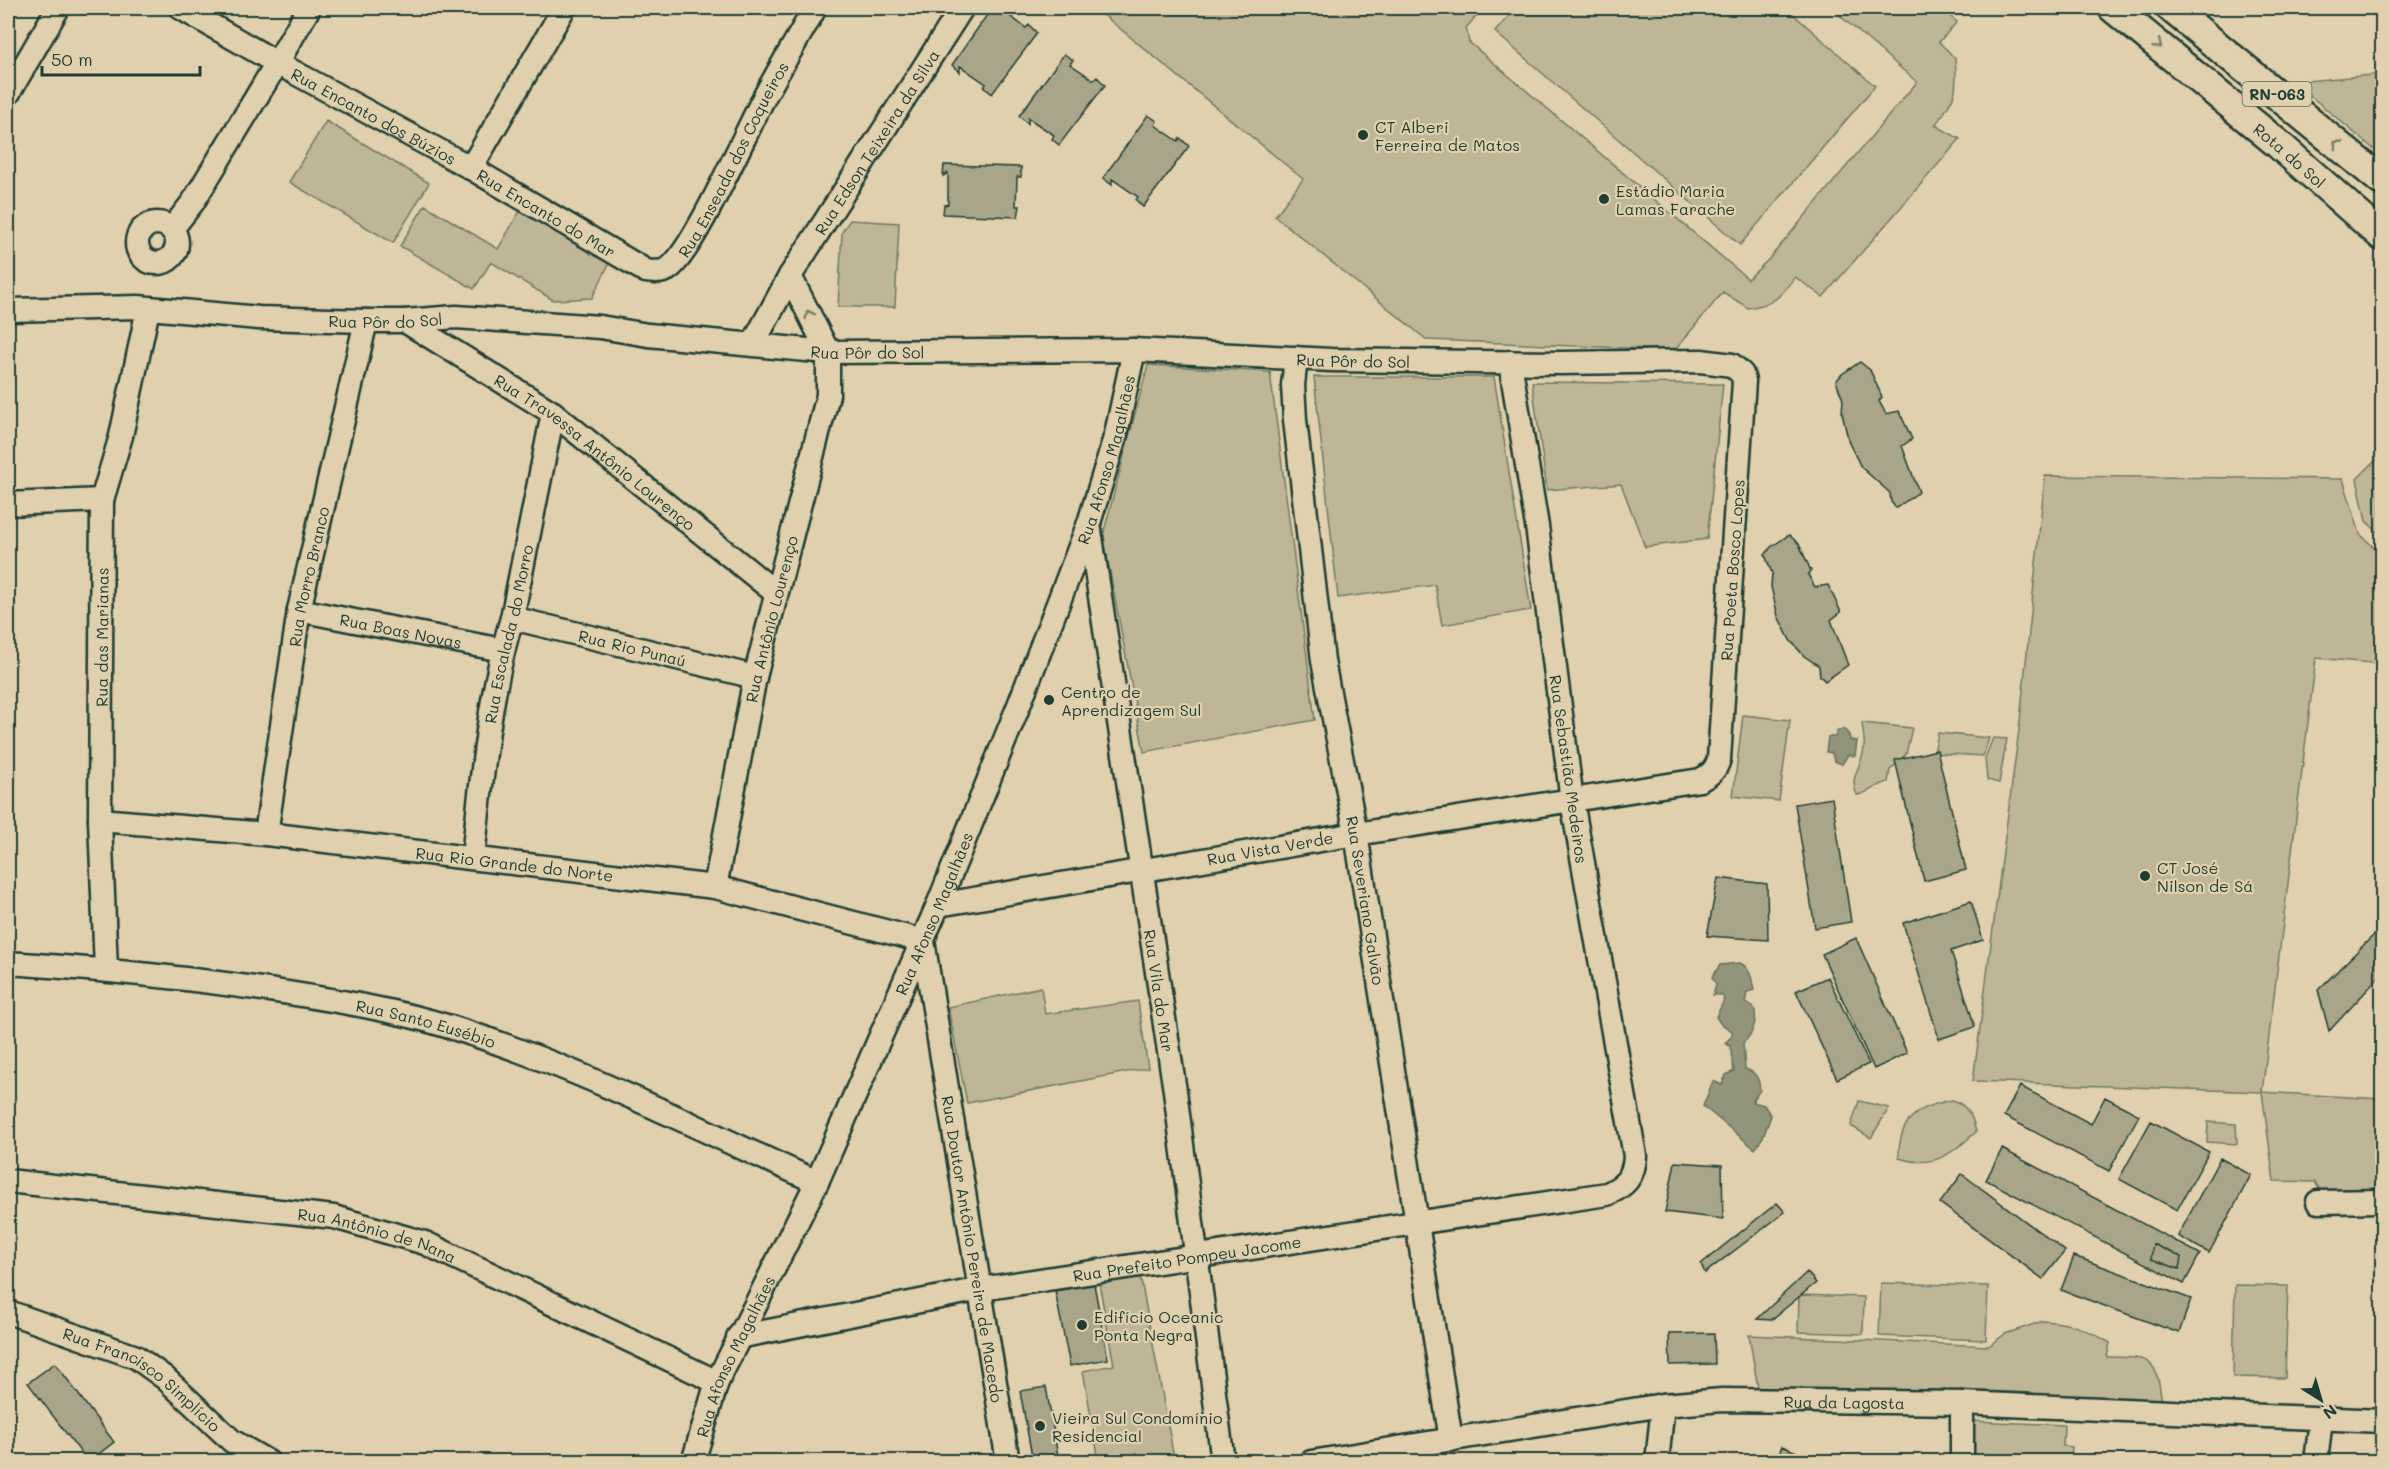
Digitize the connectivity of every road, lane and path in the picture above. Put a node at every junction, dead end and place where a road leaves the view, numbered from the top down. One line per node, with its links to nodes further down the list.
1 (58, 8): 10 (street)
2 (181, 8): 9 (street)
3 (309, 8): 9 (street, Rua Encanto dos Búzios)
4 (564, 8): 11 (street, Rua Encanto do Mar)
5 (815, 8): 15 (street, Rua Enseada dos Coqueiros)
6 (962, 8): 16 (street, Rua Edson Teixeira da Silva)
7 (2113, 8): 14 (main road, Rota do Sol / RN-063, one-way to 14)
8 (2171, 8): 12 (main road, RN-063, one-way to 8)
9 (277, 63): 11 (street, Rua Encanto dos Búzios); 13 (street, Rua Encanto dos Búzios)
10 (8, 94)
11 (471, 168): 15 (street, Rua Encanto do Mar)
12 (2382, 181)
13 (172, 229)
14 (2382, 236)
15 (626, 260)
16 (790, 276): 21 (street, Rua Edson Teixeira da Silva); 23 (street, one-way to 16)
17 (148, 309): 18 (street, Rua Pôr do Sol); 19 (street, Rua Pôr do Sol); 28 (street, Rua das Marianas)
18 (8, 310)
19 (366, 321): 20 (street, Rua Pôr do Sol); 32 (street, Rua Morro Branco)
20 (405, 321): 21 (street, Rua Pôr do Sol); 27 (street, Rua Travessa Antônio Lourenço)
21 (753, 344): 23 (street, Rua Pôr do Sol)
22 (1134, 350): 23 (street, Rua Pôr do Sol); 24 (street, Rua Pôr do Sol); 30 (street, Rua Afonso Magalhães)
23 (828, 352): 31 (street, Rua Antônio Lourenço)
24 (1296, 358): 25 (street, Rua Pôr do Sol); 40 (street, Rua Severiano Galvão)
25 (1510, 362): 26 (street, Rua Pôr do Sol); 37 (street, Rua Sebastião Medeiros)
26 (1732, 365): 36 (street, Rua Poeta Bosco Lopes)
27 (553, 413): 31 (street, Rua Travessa Antônio Lourenço); 33 (street, Rua Escalada do Morro)
28 (102, 500): 29 (street); 38 (street, Rua das Marianas)
29 (8, 504)
30 (1089, 523): 42 (street, Rua Vila do Mar); 44 (street, Rua Afonso Magalhães)
31 (776, 593): 35 (street, Rua Antônio Lourenço)
32 (299, 610): 34 (street, Rua Boas Novas); 39 (street, Rua Morro Branco)
33 (512, 618): 34 (street, Rua Escalada do Morro); 35 (street, Rua Rio Punaú)
34 (502, 650): 41 (street, Rua Escalada do Morro)
35 (756, 677): 43 (street, Rua Antônio Lourenço)
36 (1708, 776): 37 (street, Rua Vista Verde)
37 (1572, 801): 40 (street, Rua Vista Verde); 48 (street, Rua Sebastião Medeiros)
38 (100, 820): 39 (street, Rua Rio Grande do Norte); 47 (street, Rua das Marianas)
39 (266, 834): 41 (street, Rua Rio Grande do Norte)
40 (1356, 834): 42 (street, Rua Vista Verde); 53 (street, Rua Severiano Galvão)
41 (473, 857): 43 (street, Rua Rio Grande do Norte)
42 (1141, 870): 44 (street, Rua Vista Verde); 54 (street, Rua Vila do Mar)
43 (715, 887): 45 (street, Rua Rio Grande do Norte)
44 (938, 905): 45 (street, Rua Afonso Magalhães)
45 (923, 941): 50 (street, Rua Afonso Magalhães); 55 (street, Rua Doutor Antônio Pereira de Macedo)
46 (8, 963): 47 (street, Rua Santo Eusébio)
47 (106, 970): 50 (street, Rua Santo Eusébio)
48 (1632, 1175): 53 (street, Rua Prefeito Pompeu Jacome)
49 (8, 1181): 58 (street, Rua Antônio de Nana)
50 (817, 1182): 57 (street, Rua Afonso Magalhães)
51 (2318, 1202): 52 (street)
52 (2382, 1202)
53 (1418, 1222): 54 (street, Rua Prefeito Pompeu Jacome); 64 (street, Rua Severiano Galvão)
54 (1196, 1256): 55 (street, Rua Prefeito Pompeu Jacome); 68 (street, Rua Vila do Mar)
55 (981, 1289): 57 (street, Rua Prefeito Pompeu Jacome); 67 (street, Rua Doutor Antônio Pereira de Macedo)
56 (8, 1312): 65 (street, Rua Francisco Simplício)
57 (738, 1337): 58 (street, Rua Afonso Magalhães)
58 (717, 1382): 66 (street, Rua Afonso Magalhães)
59 (2166, 1400): 62 (street)
60 (1962, 1403): 61 (street, Rua da Lagosta); 62 (street, Rua da Lagosta); 71 (street)
61 (1663, 1405): 64 (street, Rua da Lagosta); 70 (street)
62 (2316, 1411): 63 (street, Rua da Lagosta); 72 (street)
63 (2382, 1421)
64 (1451, 1440): 69 (street, Rua da Lagosta)
65 (267, 1461)
66 (693, 1461)
67 (1008, 1461)
68 (1223, 1461)
69 (1311, 1461)
70 (1657, 1461)
71 (1962, 1461)
72 (2316, 1461)

